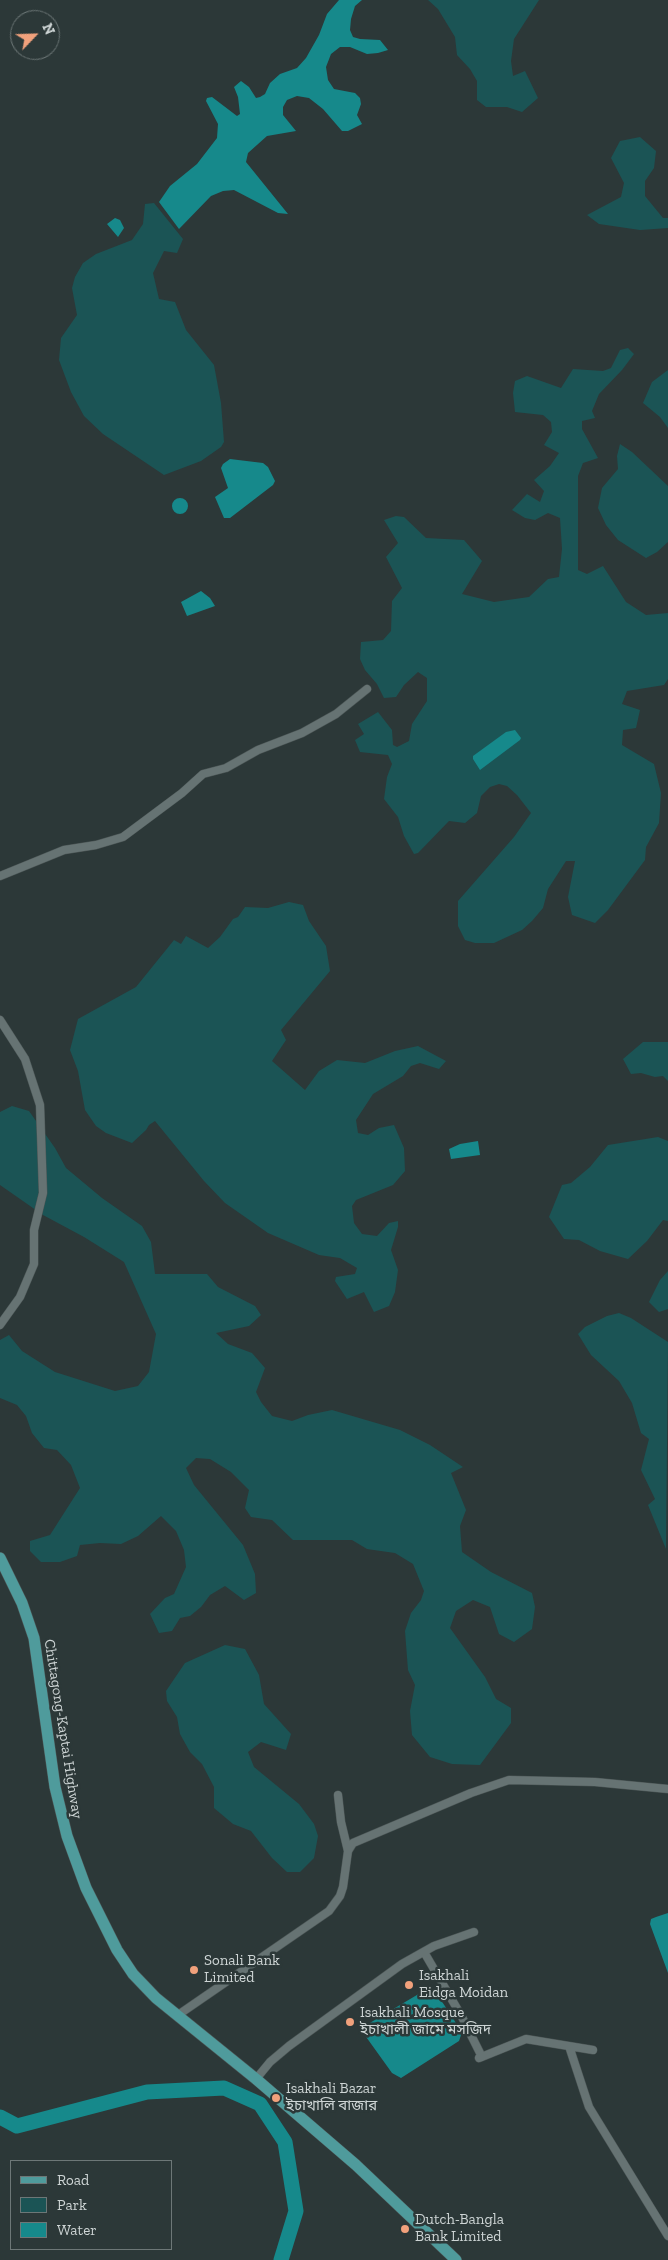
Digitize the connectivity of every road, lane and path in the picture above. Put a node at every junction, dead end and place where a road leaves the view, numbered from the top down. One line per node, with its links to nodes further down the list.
1 (367, 689): 2 (street)
2 (0, 876)
3 (0, 1020): 4 (street)
4 (0, 1325)
5 (0, 1558): 11 (main road, Chittagong-Kaptai Highway)
6 (668, 1789): 8 (street)
7 (338, 1794): 8 (street)
8 (348, 1851): 11 (street)
9 (474, 1932): 10 (street)
10 (424, 1952): 12 (street); 14 (street)
11 (178, 2015): 14 (main road, Chittagong-Kaptai Highway)
12 (569, 2046): 13 (street); 15 (street)
13 (593, 2050)
14 (256, 2079): 16 (main road, Chittagong-Kaptai Highway)
15 (668, 2236)
16 (456, 2260)

